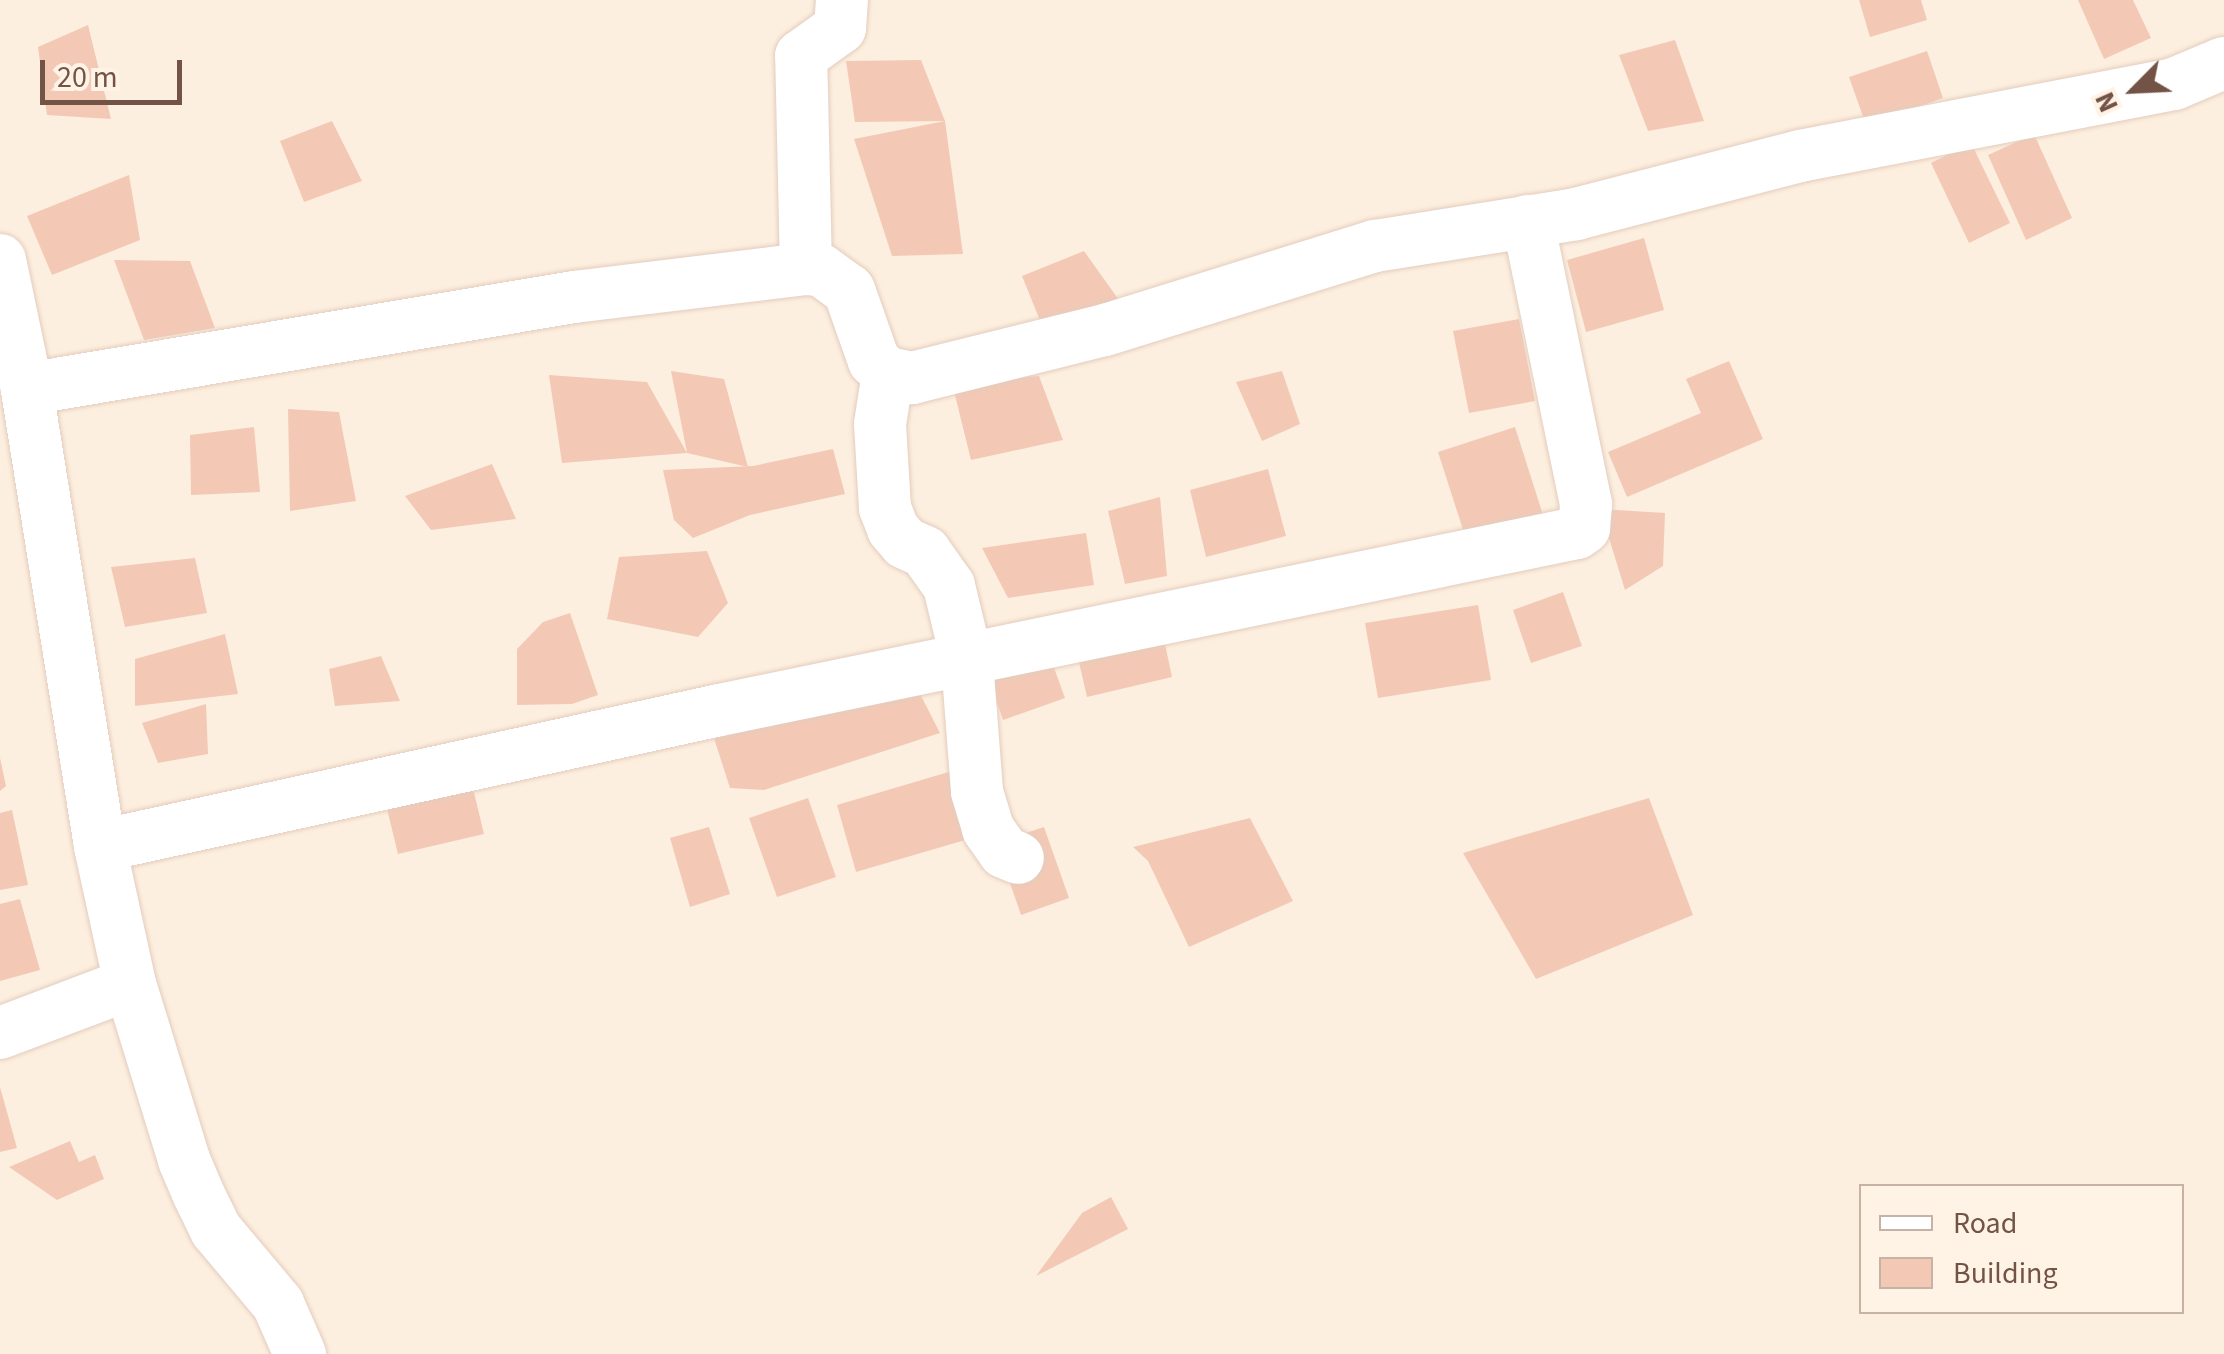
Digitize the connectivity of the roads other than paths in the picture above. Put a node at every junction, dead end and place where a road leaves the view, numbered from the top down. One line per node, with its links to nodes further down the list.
1 (842, 0): 5 (street)
2 (2224, 63): 3 (street)
3 (1528, 222): 6 (street); 8 (street)
4 (0, 260): 7 (street)
5 (806, 268): 6 (street); 7 (street)
6 (888, 373): 8 (street)
7 (26, 389): 9 (street)
8 (967, 661): 9 (street); 10 (street)
9 (100, 846): 11 (street)
10 (1018, 858)
11 (130, 984): 12 (street); 13 (street)
12 (0, 1033)
13 (300, 1354)

